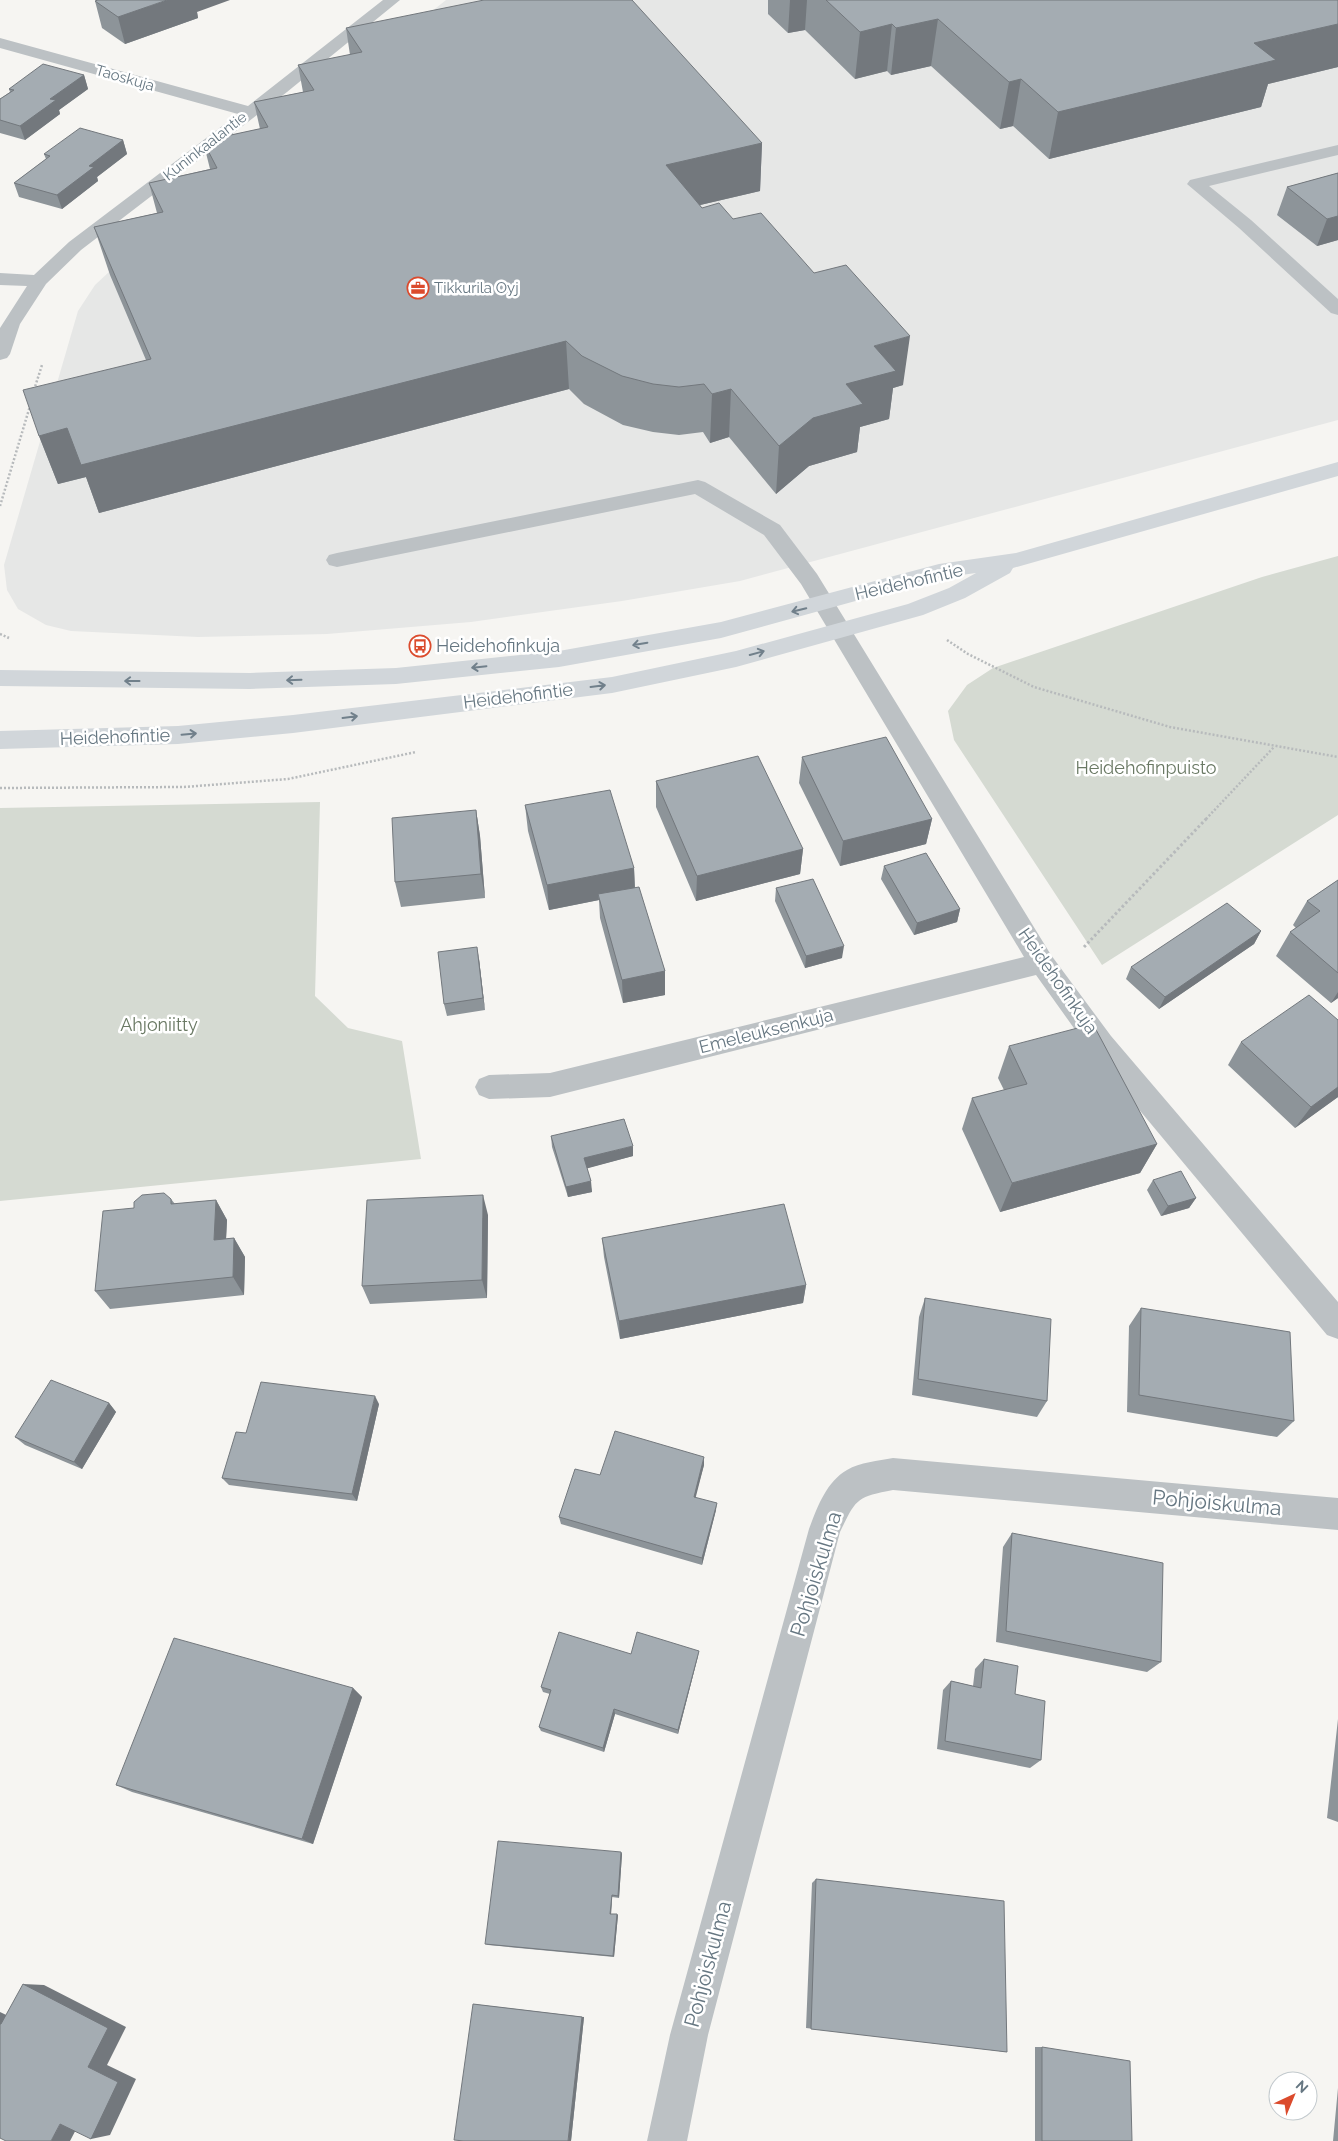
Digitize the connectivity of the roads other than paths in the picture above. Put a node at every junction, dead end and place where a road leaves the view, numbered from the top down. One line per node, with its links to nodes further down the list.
1 (392, 0): 3 (street, Kuninkaalantie)
2 (0, 43): 3 (street, Taoskuja)
3 (250, 112): 6 (street, Kuninkaalantie)
4 (1338, 150): 7 (street)
5 (0, 279): 6 (street)
6 (39, 281): 8 (street, Kuninkaalantie)
7 (1338, 309)
8 (0, 354)
9 (1338, 469): 11 (main road, Heidehofintie)
10 (337, 560): 12 (street, Heidehofinkuja)
11 (1016, 560): 12 (main road, Heidehofintie); 13 (main road, Heidehofintie)
12 (823, 604): 13 (street, Heidehofinkuja); 14 (main road, Heidehofintie, one-way to 14)
13 (841, 631): 15 (main road, Heidehofintie, one-way to 13); 16 (street, Heidehofinkuja)
14 (0, 678)
15 (0, 740)
16 (1042, 963): 17 (street, Emeleuksenkuja); 18 (street, Heidehofinkuja)
17 (489, 1087)
18 (1338, 1325)
19 (1338, 1514): 20 (street, Pohjoiskulma)
20 (667, 2141)

